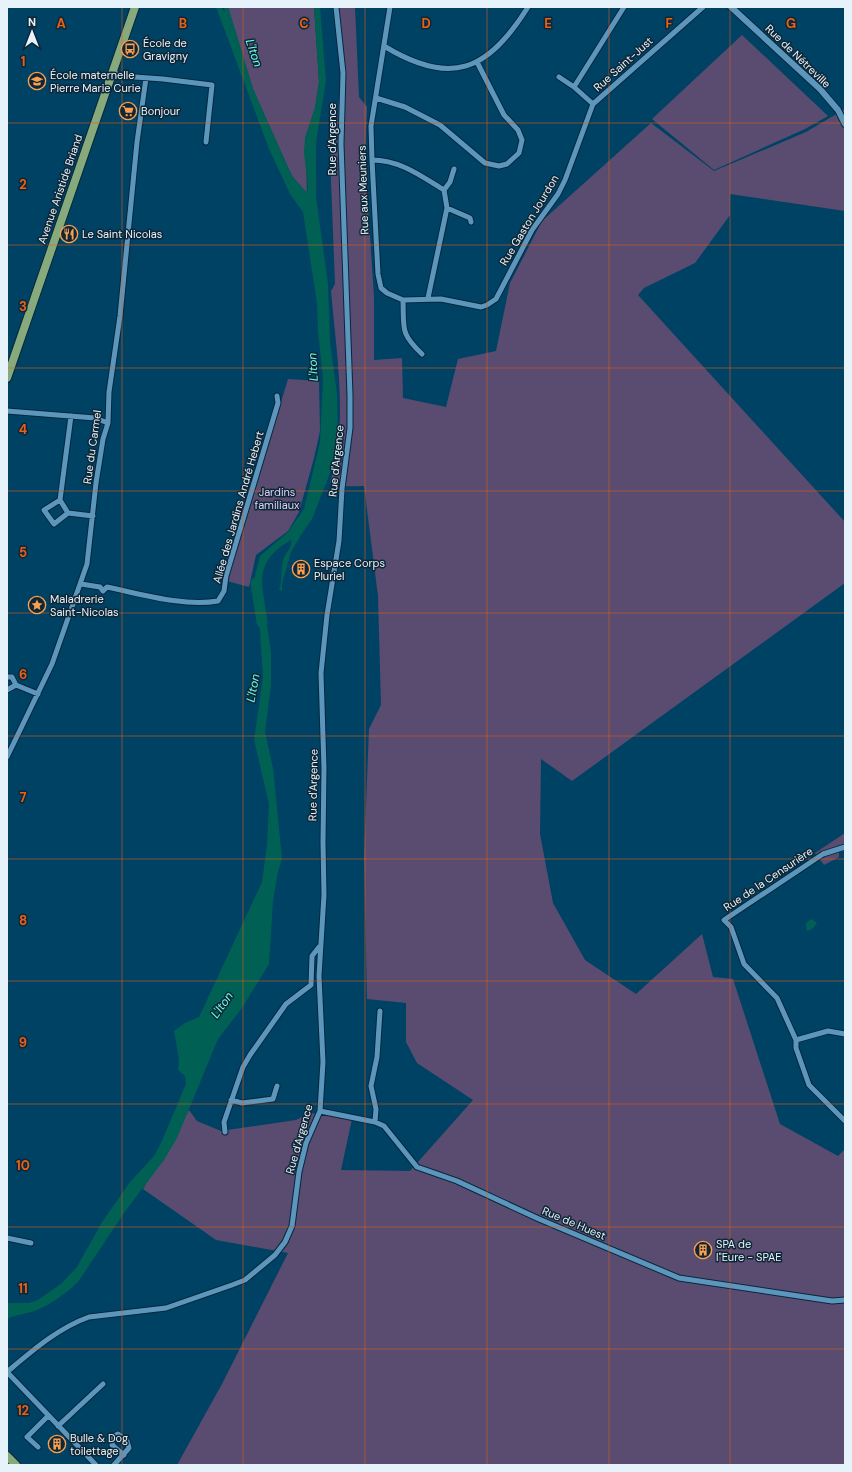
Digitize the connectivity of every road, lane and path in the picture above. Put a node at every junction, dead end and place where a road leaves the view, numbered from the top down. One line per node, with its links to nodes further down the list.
1 (135, 7): 10 (main road, Avenue Aristide Briand)
2 (336, 7): 41 (street, Rue d'Argence)
3 (390, 7): 8 (street, Rue aux Meuniers)
4 (528, 7): 9 (street)
5 (624, 7): 13 (street)
6 (703, 7): 15 (street, Rue Saint-Just)
7 (732, 7): 16 (street, Rue de Nétreville)
8 (384, 46): 9 (street); 14 (street, Rue aux Meuniers)
9 (477, 62): 14 (street)
10 (113, 72): 12 (street); 26 (main road, Avenue Aristide Briand)
11 (559, 76): 13 (street)
12 (146, 78): 17 (street); 30 (street, Rue du Carmel)
13 (574, 87): 15 (street)
14 (376, 98): 18 (street, Rue aux Meuniers)
15 (593, 104): 23 (street, Rue Gaston Jourdon)
16 (845, 124)
17 (206, 142)
18 (372, 160): 20 (street); 24 (street, Rue aux Meuniers)
19 (454, 169): 20 (street)
20 (444, 190): 21 (street)
21 (447, 208): 22 (street); 23 (street)
22 (471, 222)
23 (428, 298): 24 (street, Rue Gaston Jourdon)
24 (403, 300): 25 (street)
25 (422, 354)
26 (7, 378)
27 (277, 396): 34 (street, Allée des Jardins André Hebert)
28 (7, 411): 29 (street)
29 (71, 416): 30 (street); 31 (street)
30 (108, 423): 33 (street, Rue du Carmel)
31 (60, 500): 32 (street); 32 (street)
32 (68, 513): 33 (street)
33 (93, 516): 34 (street, Rue du Carmel)
34 (81, 584): 38 (street, Rue du Carmel)
35 (7, 677): 36 (street)
36 (16, 685): 37 (street); 38 (street)
37 (7, 690)
38 (38, 694): 39 (street, Rue du Carmel)
39 (7, 757)
40 (845, 848): 44 (street, Rue de la Censurière)
41 (320, 947): 46 (street); 47 (street, Rue d'Argence)
42 (380, 1011): 49 (street)
43 (845, 1034): 44 (street)
44 (796, 1040): 48 (street, Rue de la Censurière)
45 (278, 1086): 46 (street)
46 (231, 1100): 50 (street)
47 (320, 1111): 49 (street, Rue de Huest); 54 (street, Rue d'Argence)
48 (845, 1121)
49 (375, 1122): 53 (street, Rue de Huest)
50 (225, 1132)
51 (7, 1238): 52 (street)
52 (31, 1243)
53 (845, 1300)
54 (7, 1372): 56 (street)
55 (103, 1384): 57 (street)
56 (48, 1416): 57 (street); 58 (street)
57 (58, 1426): 62 (street)
58 (38, 1447)
59 (124, 1455): 63 (street)
60 (7, 1456): 61 (main road)
61 (16, 1465)
62 (96, 1465)
63 (114, 1465)

